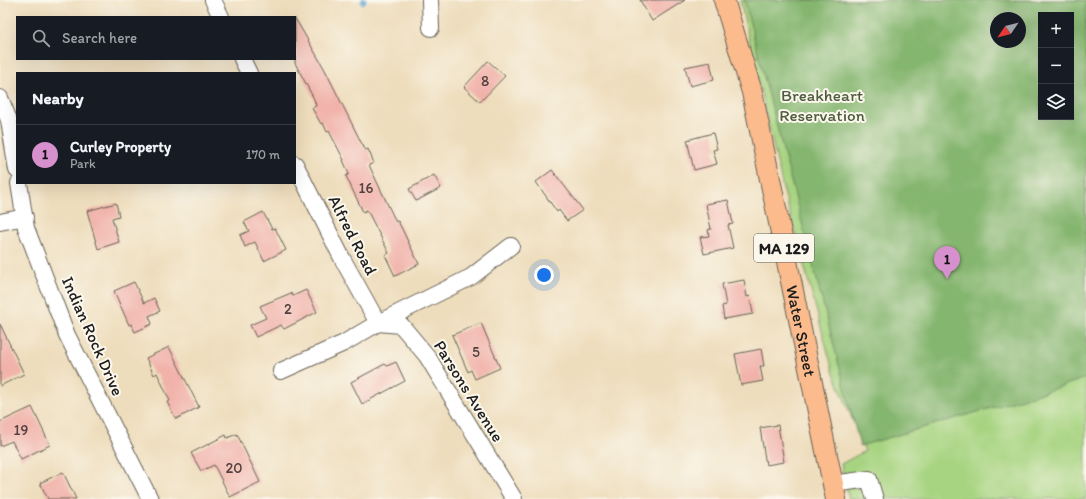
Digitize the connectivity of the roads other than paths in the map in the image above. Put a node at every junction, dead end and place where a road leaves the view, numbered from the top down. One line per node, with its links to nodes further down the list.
1 (212, 0): 4 (street)
2 (430, 0): 5 (street)
3 (724, 0): 17 (main road, Water Street / MA 129)
4 (220, 16)
5 (431, 28)
6 (242, 60): 7 (street)
7 (248, 72)
8 (0, 98): 9 (street)
9 (16, 164)
10 (296, 166): 15 (street, Alfred Road)
11 (19, 184): 12 (street, Indian Rock Drive)
12 (25, 217): 13 (street); 18 (street, Indian Rock Drive)
13 (0, 222)
14 (510, 246): 15 (street)
15 (378, 323): 16 (street); 19 (street, Parsons Avenue)
16 (281, 371)
17 (835, 492): 20 (street)
18 (150, 499)
19 (514, 499)
20 (876, 499)

